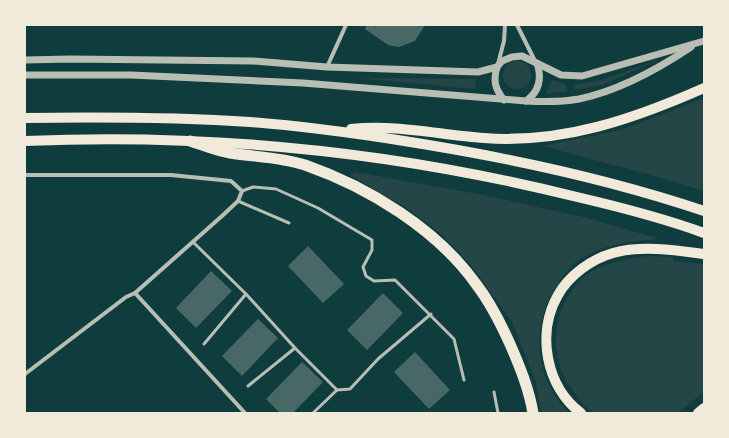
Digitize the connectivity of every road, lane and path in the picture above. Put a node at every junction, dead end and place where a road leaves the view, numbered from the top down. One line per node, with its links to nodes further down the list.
1 (346, 25): 8 (street)
2 (505, 25): 9 (street)
3 (517, 25): 7 (street)
4 (704, 41): 5 (street)
5 (694, 44): 7 (street); 13 (street)
6 (25, 60): 8 (street)
7 (537, 63): 9 (street); 13 (street)
8 (327, 67): 9 (street)
9 (496, 67): 12 (street)
10 (25, 75): 12 (street)
11 (704, 88): 15 (main road)
12 (504, 100): 13 (street)
13 (526, 102)
14 (25, 118): 15 (main road)
15 (336, 131): 21 (main road)
16 (25, 141): 17 (main road)
17 (190, 141): 23 (main road); 40 (highway)
18 (25, 175): 19 (street)
19 (242, 191): 20 (street); 28 (lane)
20 (238, 201): 22 (lane); 24 (street)
21 (704, 211)
22 (289, 223)
23 (704, 233)
24 (192, 242): 26 (street); 27 (lane)
25 (704, 254): 41 (main road)
26 (135, 293): 31 (street); 37 (street)
27 (246, 294): 29 (lane); 30 (lane)
28 (431, 314): 32 (lane); 34 (lane)
29 (204, 344)
30 (295, 348): 33 (lane); 34 (lane)
31 (25, 374)
32 (464, 380)
33 (248, 386)
34 (337, 390): 38 (lane)
35 (494, 392): 39 (lane)
36 (704, 408): 42 (main road)
37 (245, 413)
38 (314, 413)
39 (498, 413)
40 (533, 413)
41 (582, 413)
42 (698, 413)

